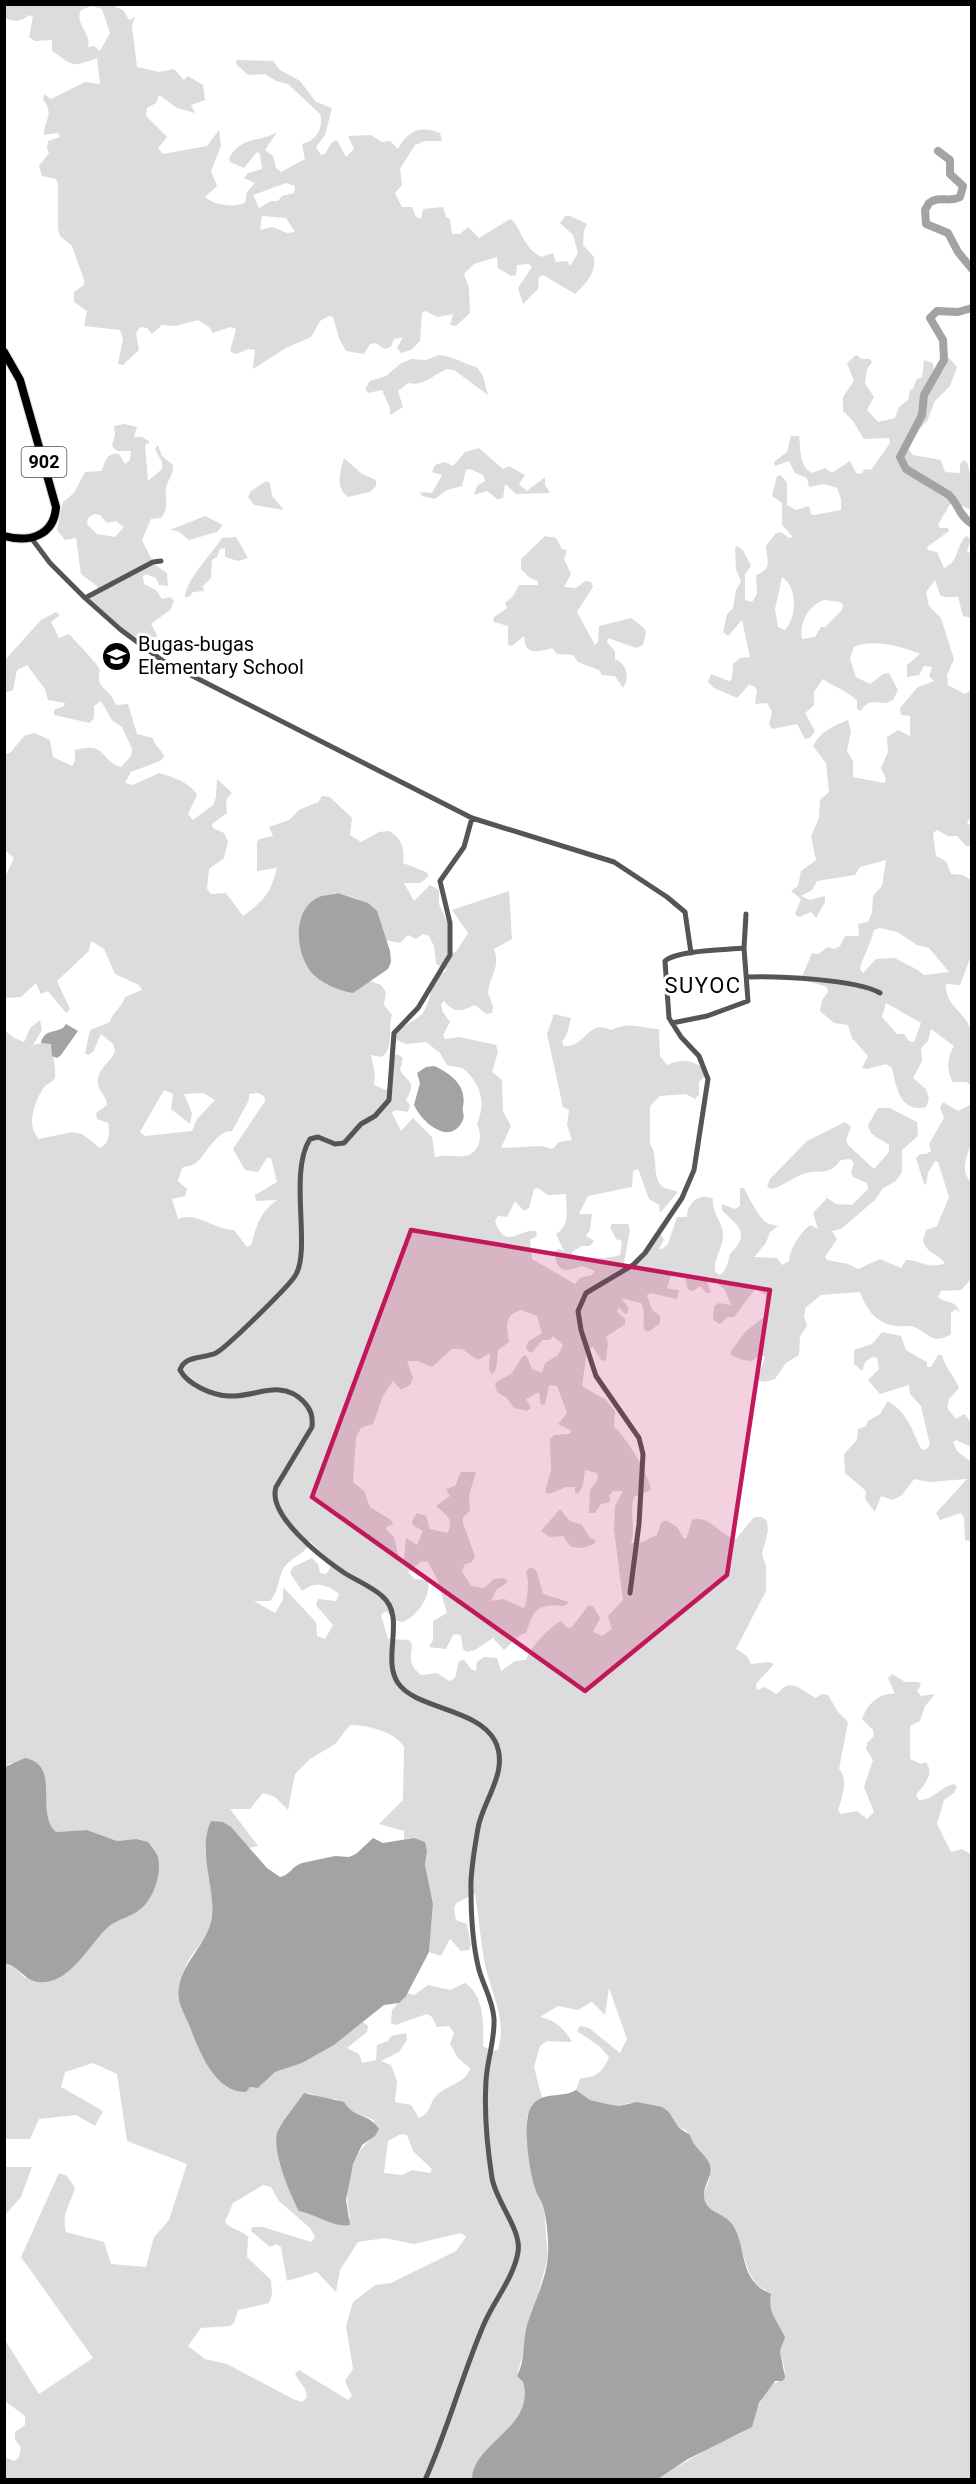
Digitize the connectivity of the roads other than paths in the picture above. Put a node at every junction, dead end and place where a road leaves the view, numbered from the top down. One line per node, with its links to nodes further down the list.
1 (4, 352): 3 (highway, 902)
2 (4, 536): 3 (highway)
3 (32, 539): 5 (street)
4 (161, 561): 5 (street)
5 (85, 598): 6 (street)
6 (472, 818): 9 (street); 14 (street)
7 (746, 914): 8 (street)
8 (744, 948): 9 (street); 10 (street)
9 (691, 954): 12 (street)
10 (747, 977): 11 (street); 12 (street)
11 (879, 993)
12 (672, 1023): 13 (street)
13 (630, 1593)
14 (426, 2480)

